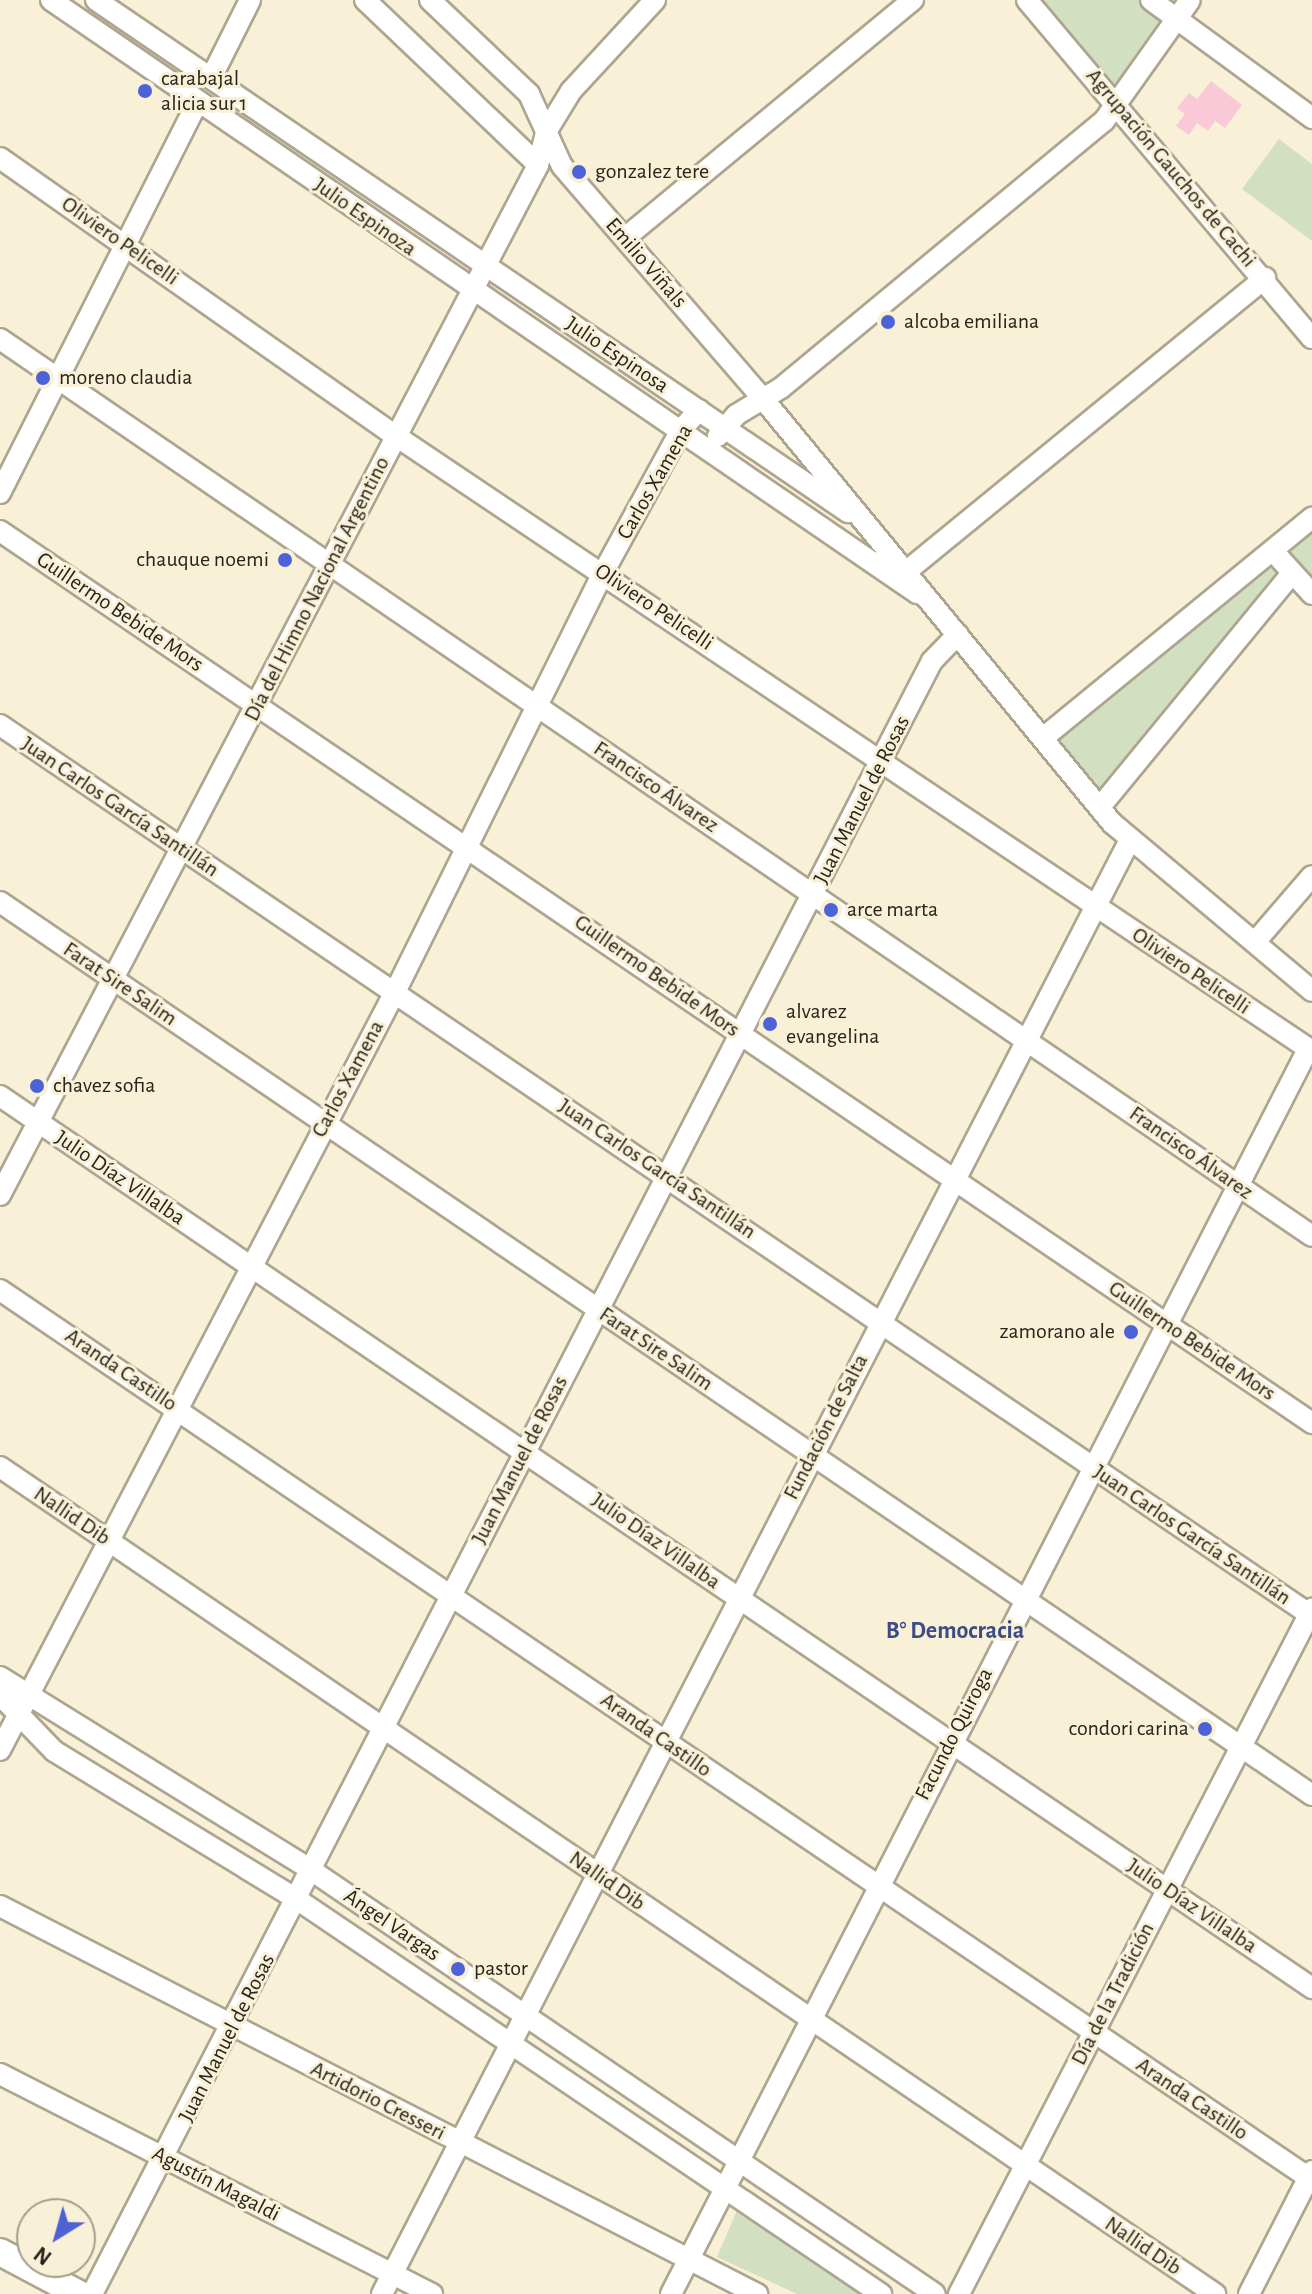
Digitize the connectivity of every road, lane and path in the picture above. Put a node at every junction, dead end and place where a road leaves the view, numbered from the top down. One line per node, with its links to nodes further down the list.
1 (51, 0): 13 (street, Julio Espinoza)
2 (96, 0): 12 (street, Julio Espinoza)
3 (250, 0): 12 (street)
4 (365, 0): 18 (street)
5 (430, 0): 16 (street, Emilio Viñals)
6 (655, 0): 16 (street, Día del Himno Nacional Argentino)
7 (913, 0): 19 (street)
8 (1027, 0): 14 (street, Agrupación Gauchos de Cachi)
9 (1151, 0): 11 (street)
10 (1190, 0): 11 (street, Carlos Xamena)
11 (1177, 18): 14 (street, Carlos Xamena); 15 (street)
12 (211, 78): 21 (street, Julio Espinoza)
13 (198, 101): 20 (street); 23 (street, Julio Espinoza)
14 (1118, 104): 22 (street, Agrupación Gauchos de Cachi); 28 (street, Carlos Xamena)
15 (1312, 118)
16 (546, 132): 18 (street, Día del Himno Nacional Argentino); 19 (street, Emilio Viñals)
17 (0, 158): 20 (street, Oliviero Pelicelli)
18 (538, 165): 21 (street, Día del Himno Nacional Argentino)
19 (625, 238): 28 (street, Emilio Viñals)
20 (125, 243): 27 (street); 32 (street, Oliviero Pelicelli)
21 (484, 265): 23 (street, Día del Himno Nacional Argentino); 29 (street, Julio Espinosa)
22 (1265, 278): 24 (street, Agrupación Gauchos de Cachi); 40 (street)
23 (470, 289): 31 (street, Julio Espinoza); 32 (street, Día del Himno Nacional Argentino)
24 (1303, 316): 25 (street, Agrupación Gauchos de Cachi)
25 (1312, 338)
26 (0, 339): 27 (street, Francisco Álvarez)
27 (57, 378): 34 (street); 39 (street, Francisco Álvarez)
28 (764, 400): 30 (street, Carlos Xamena); 36 (street, Emilio Viñals)
29 (699, 410): 30 (street, Julio Espinosa); 31 (street, Carlos Xamena)
30 (724, 427): 33 (street, Carlos Xamena); 36 (street, Julio Espinosa)
31 (681, 430): 33 (street); 41 (street, Carlos Xamena)
32 (396, 436): 39 (street, Día del Himno Nacional Argentino); 41 (street, Oliviero Pelicelli)
33 (708, 449): 44 (street)
34 (0, 493)
35 (1312, 518): 38 (street)
36 (868, 525): 40 (street)
37 (0, 531): 46 (street, Guillermo Bebide Mors)
38 (1273, 551): 42 (street); 49 (street)
39 (331, 565): 46 (street, Día del Himno Nacional Argentino); 47 (street, Francisco Álvarez)
40 (907, 571): 44 (street)
41 (603, 573): 47 (street, Carlos Xamena); 50 (street, Oliviero Pelicelli)
42 (1290, 576): 43 (street); 51 (street)
43 (1312, 594)
44 (936, 606): 45 (street)
45 (958, 634): 49 (street); 50 (street, Juan Manuel de Rosas)
46 (257, 705): 53 (street, Guillermo Bebide Mors); 54 (street, Día del Himno Nacional Argentino)
47 (537, 706): 53 (street, Carlos Xamena); 56 (street, Francisco Álvarez)
48 (0, 725): 54 (street, Juan Carlos García Santillán)
49 (1043, 738): 51 (street)
50 (881, 760): 56 (street, Juan Manuel de Rosas); 58 (street, Oliviero Pelicelli)
51 (1100, 807): 52 (street)
52 (1130, 840): 58 (street, Fundación de Salta); 59 (street)
53 (469, 845): 62 (street, Carlos Xamena); 63 (street, Guillermo Bebide Mors)
54 (181, 849): 60 (street, Día del Himno Nacional Argentino); 62 (street, Juan Carlos García Santillán)
55 (1312, 876): 59 (street)
56 (814, 895): 63 (street, Juan Manuel de Rosas); 64 (street, Francisco Álvarez)
57 (0, 902): 60 (street, Farat Sire Salim)
58 (1093, 905): 64 (street, Fundación de Salta); 65 (street, Oliviero Pelicelli)
59 (1255, 942): 61 (street)
60 (112, 978): 67 (street, Día del Himno Nacional Argentino); 68 (street, Farat Sire Salim)
61 (1312, 991)
62 (395, 992): 68 (street, Carlos Xamena); 69 (street, Juan Carlos García Santillán)
63 (742, 1035): 69 (street, Juan Manuel de Rosas); 70 (street, Guillermo Bebide Mors)
64 (1026, 1040): 70 (street, Fundación de Salta); 71 (street, Francisco Álvarez)
65 (1310, 1050): 71 (street, Facundo Quiroga)
66 (0, 1096): 67 (street, Julio Díaz Villalba)
67 (38, 1122): 72 (street, Día del Himno Nacional Argentino); 74 (street, Julio Díaz Villalba)
68 (324, 1122): 74 (street, Carlos Xamena); 76 (street, Farat Sire Salim)
69 (667, 1175): 76 (street, Juan Manuel de Rosas); 77 (street, Juan Carlos García Santillán)
70 (953, 1178): 77 (street, Fundación de Salta); 78 (street, Guillermo Bebide Mors)
71 (1239, 1187): 73 (street, Francisco Álvarez); 78 (street, Facundo Quiroga)
72 (0, 1195)
73 (1312, 1236)
74 (249, 1265): 79 (street, Carlos Xamena); 81 (street, Julio Díaz Villalba)
75 (0, 1290): 79 (street, Aranda Castillo)
76 (597, 1310): 81 (street, Juan Manuel de Rosas); 82 (street, Farat Sire Salim)
77 (881, 1323): 82 (street, Fundación de Salta); 84 (street, Juan Carlos García Santillán)
78 (1168, 1324): 80 (street, Guillermo Bebide Mors); 84 (street, Facundo Quiroga)
79 (176, 1407): 85 (street, Carlos Xamena); 86 (street, Aranda Castillo)
80 (1312, 1423)
81 (526, 1451): 86 (street, Juan Manuel de Rosas); 87 (street, Julio Díaz Villalba)
82 (811, 1454): 87 (street, Fundación de Salta); 88 (street, Farat Sire Salim)
83 (0, 1467): 85 (street, Nallid Dib)
84 (1093, 1469): 88 (street, Facundo Quiroga); 89 (street, Juan Carlos García Santillán)
85 (106, 1540): 91 (street, Carlos Xamena); 94 (street, Nallid Dib)
86 (450, 1594): 94 (street, Juan Manuel de Rosas); 96 (street, Aranda Castillo)
87 (740, 1599): 96 (street, Fundación de Salta); 97 (street, Julio Díaz Villalba)
88 (1023, 1602): 97 (street, Facundo Quiroga); 98 (street, Farat Sire Salim)
89 (1311, 1613): 98 (street, Día de la Tradición)
90 (0, 1677): 91 (street, Ángel Vargas)
91 (27, 1689): 93 (street, Carlos Xamena); 101 (street, Ángel Vargas)
92 (0, 1695): 93 (street, Ángel Vargas)
93 (17, 1711): 95 (street, Carlos Xamena); 99 (street, Ángel Vargas)
94 (383, 1729): 101 (street, Juan Manuel de Rosas); 102 (street, Nallid Dib)
95 (3, 1738): 99 (street)
96 (666, 1741): 102 (street, Fundación de Salta); 103 (street, Aranda Castillo)
97 (949, 1743): 103 (street, Facundo Quiroga); 104 (street, Julio Díaz Villalba)
98 (1242, 1747): 100 (street, Farat Sire Salim); 104 (street, Día de la Tradición)
99 (54, 1751): 105 (street, Ángel Vargas)
100 (1312, 1795)
101 (311, 1870): 105 (street, Juan Manuel de Rosas); 108 (street, Ángel Vargas)
102 (598, 1875): 108 (street, Fundación de Salta); 109 (street, Nallid Dib)
103 (875, 1888): 109 (street, Facundo Quiroga); 111 (street, Aranda Castillo)
104 (1166, 1889): 107 (street, Julio Díaz Villalba); 111 (street, Día de la Tradición)
105 (298, 1900): 110 (street, Juan Manuel de Rosas); 112 (street, Ángel Vargas)
106 (0, 1906): 110 (street, Artidorio Cresseri)
107 (1312, 1988)
108 (526, 2017): 112 (street, Fundación de Salta); 116 (street, Ángel Vargas)
109 (808, 2021): 116 (street, Facundo Quiroga); 117 (street, Nallid Dib)
110 (234, 2028): 114 (street, Artidorio Cresseri); 115 (street, Juan Manuel de Rosas)
111 (1094, 2031): 117 (street, Día de la Tradición); 118 (street, Aranda Castillo)
112 (510, 2045): 114 (street, Fundación de Salta); 119 (street, Ángel Vargas)
113 (0, 2074): 115 (street, Agustín Magaldi)
114 (458, 2142): 121 (street, Artidorio Cresseri); 122 (street, Fundación de Salta)
115 (166, 2158): 122 (street, Agustín Magaldi); 124 (street, Juan Manuel de Rosas)
116 (737, 2161): 119 (street, Facundo Quiroga); 130 (street, Ángel Vargas)
117 (1025, 2167): 131 (street, Día de la Tradición); 132 (street, Nallid Dib)
118 (1311, 2176): 133 (street)
119 (724, 2188): 121 (street, Facundo Quiroga); 129 (street, Ángel Vargas)
120 (0, 2252): 123 (main road)
121 (689, 2259): 127 (street, Facundo Quiroga); 128 (street, Artidorio Cresseri)
122 (392, 2273): 125 (street, Fundación de Salta); 126 (street, Agustín Magaldi)
123 (79, 2294)
124 (92, 2294)
125 (382, 2294)
126 (432, 2294)
127 (671, 2294)
128 (757, 2294)
129 (881, 2294)
130 (935, 2294)
131 (959, 2294)
132 (1215, 2294)
133 (1249, 2294)

